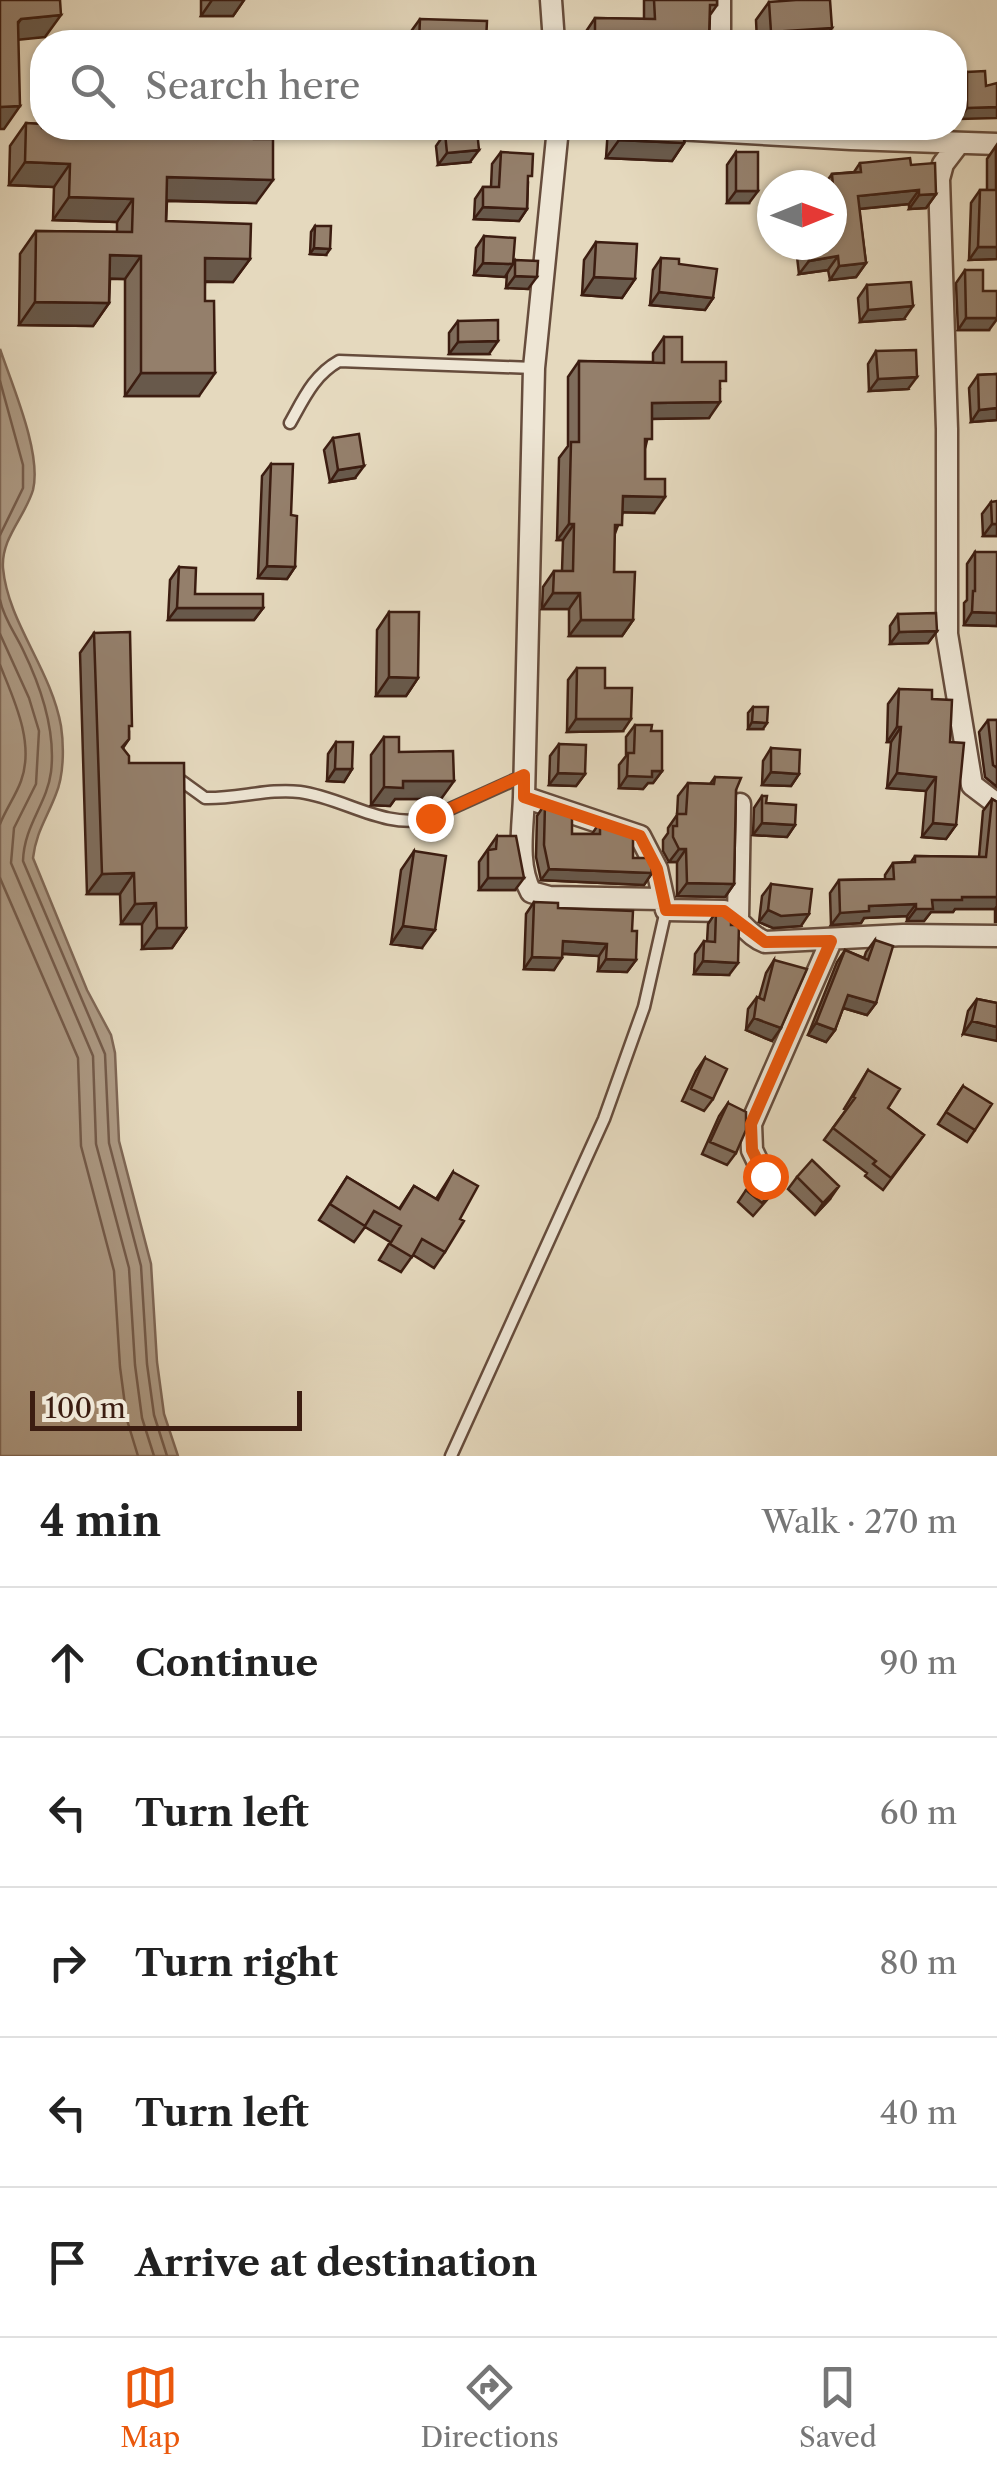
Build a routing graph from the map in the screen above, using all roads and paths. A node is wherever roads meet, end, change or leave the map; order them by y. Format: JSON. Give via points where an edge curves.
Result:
{"nodes":[{"id":1,"x":551,"y":0,"type":"edge"},
{"id":2,"x":720,"y":0,"type":"edge"},
{"id":3,"x":553,"y":30,"type":"edge"},
{"id":4,"x":720,"y":30,"type":"edge"},
{"id":5,"x":557,"y":140,"type":"edge"},
{"id":6,"x":908,"y":140,"type":"edge"},
{"id":7,"x":959,"y":143,"type":"junction"},
{"id":8,"x":997,"y":144,"type":"edge"},
{"id":9,"x":534,"y":368,"type":"junction"},
{"id":10,"x":290,"y":423,"type":"dead end"},
{"id":11,"x":171,"y":772,"type":"edge"},
{"id":12,"x":524,"y":786,"type":"junction"},
{"id":13,"x":740,"y":804,"type":"edge"},
{"id":14,"x":997,"y":804,"type":"edge"},
{"id":15,"x":664,"y":904,"type":"junction"},
{"id":16,"x":738,"y":919,"type":"junction"},
{"id":17,"x":997,"y":936,"type":"edge"},
{"id":18,"x":831,"y":941,"type":"junction"},
{"id":19,"x":765,"y":1176,"type":"edge"},
{"id":20,"x":451,"y":1456,"type":"edge"}],
"edges":[{"from":1,"to":3,"type":"street"},
{"from":2,"to":4,"type":"street"},
{"from":5,"to":9,"type":"street"},
{"from":6,"to":7,"type":"street"},
{"from":7,"to":8,"type":"street"},
{"from":7,"to":14,"type":"street","via":[[939,180],[948,634],[972,785]]},
{"from":9,"to":10,"type":"lane","via":[[340,361],[312,384]]},
{"from":9,"to":12,"type":"street"},
{"from":11,"to":12,"type":"lane","via":[[205,798],[296,791],[414,822]]},
{"from":12,"to":15,"type":"street","via":[[640,836],[657,869]]},
{"from":12,"to":15,"type":"street","via":[[522,852],[531,892]]},
{"from":13,"to":16,"type":"street"},
{"from":15,"to":16,"type":"street","via":[[724,911]]},
{"from":15,"to":20,"type":"lane","via":[[644,1007],[604,1119]]},
{"from":16,"to":18,"type":"street","via":[[765,942]]},
{"from":17,"to":18,"type":"street"},
{"from":18,"to":19,"type":"street","via":[[751,1124],[752,1150]]}]}
